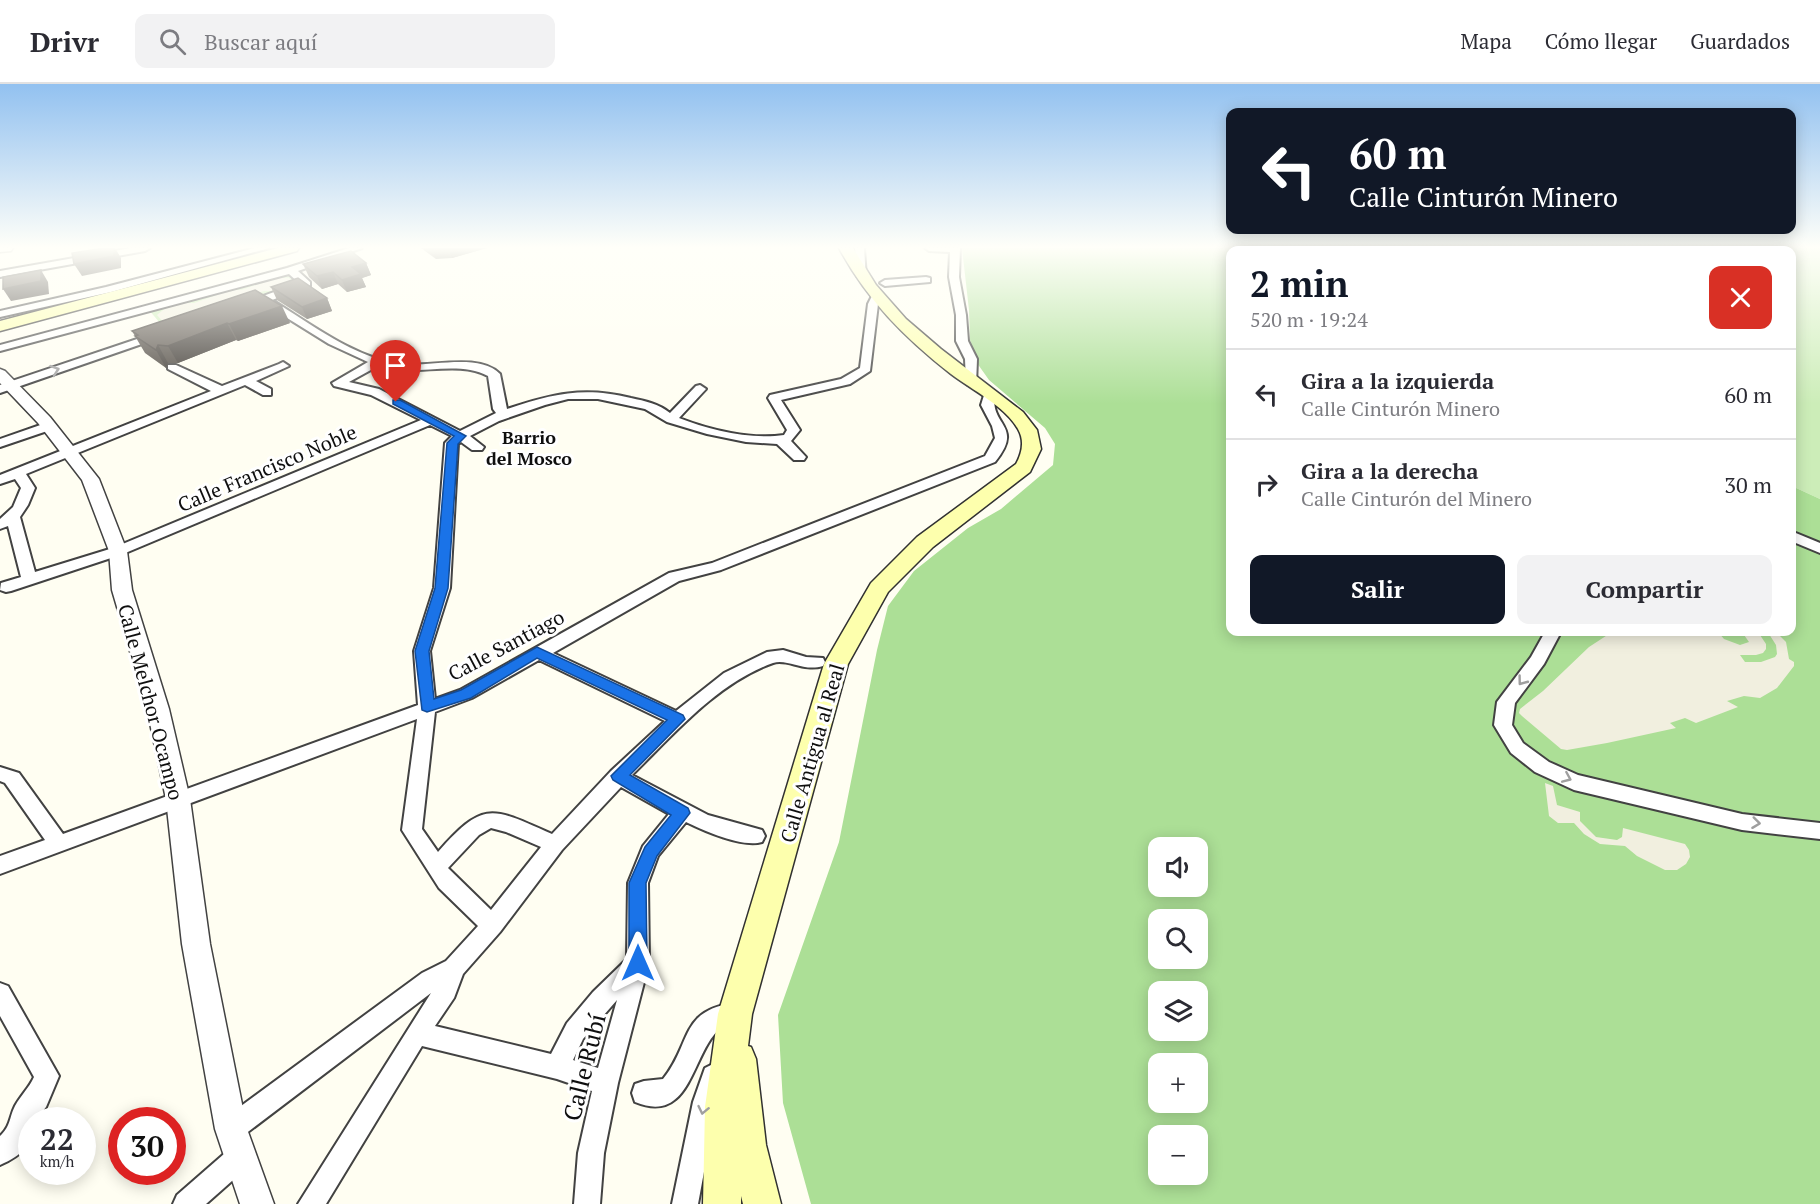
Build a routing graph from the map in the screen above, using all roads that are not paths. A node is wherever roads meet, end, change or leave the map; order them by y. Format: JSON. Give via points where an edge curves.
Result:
{"nodes":[{"id":1,"x":61,"y":300,"type":"edge"},
{"id":2,"x":96,"y":300,"type":"edge"},
{"id":3,"x":214,"y":300,"type":"edge"},
{"id":4,"x":260,"y":300,"type":"edge"},
{"id":5,"x":266,"y":300,"type":"edge"},
{"id":6,"x":875,"y":300,"type":"edge"},
{"id":7,"x":889,"y":300,"type":"edge"},
{"id":8,"x":958,"y":300,"type":"edge"},
{"id":9,"x":231,"y":310,"type":"edge"},
{"id":10,"x":0,"y":314,"type":"edge"},
{"id":11,"x":153,"y":324,"type":"junction"},
{"id":12,"x":0,"y":326,"type":"edge"},
{"id":13,"x":0,"y":348,"type":"edge"},
{"id":14,"x":379,"y":361,"type":"junction"},
{"id":15,"x":282,"y":366,"type":"dead end"},
{"id":16,"x":172,"y":367,"type":"dead end"},
{"id":17,"x":246,"y":381,"type":"junction"},
{"id":18,"x":4,"y":383,"type":"edge"},
{"id":19,"x":980,"y":388,"type":"junction"},
{"id":20,"x":222,"y":391,"type":"junction"},
{"id":21,"x":267,"y":392,"type":"dead end"},
{"id":22,"x":696,"y":392,"type":"dead end"},
{"id":23,"x":505,"y":414,"type":"junction"},
{"id":24,"x":671,"y":419,"type":"junction"},
{"id":25,"x":430,"y":421,"type":"junction"},
{"id":26,"x":49,"y":426,"type":"junction"},
{"id":27,"x":461,"y":436,"type":"junction"},
{"id":28,"x":780,"y":440,"type":"junction"},
{"id":29,"x":0,"y":443,"type":"edge"},
{"id":30,"x":477,"y":447,"type":"dead end"},
{"id":31,"x":71,"y":452,"type":"junction"},
{"id":32,"x":799,"y":457,"type":"dead end"},
{"id":33,"x":18,"y":473,"type":"junction"},
{"id":34,"x":0,"y":480,"type":"edge"},
{"id":35,"x":6,"y":521,"type":"edge"},
{"id":36,"x":1796,"y":538,"type":"edge"},
{"id":37,"x":1820,"y":548,"type":"edge"},
{"id":38,"x":118,"y":551,"type":"junction"},
{"id":39,"x":29,"y":578,"type":"junction"},
{"id":40,"x":6,"y":587,"type":"dead end"},
{"id":41,"x":1551,"y":636,"type":"edge"},
{"id":42,"x":537,"y":652,"type":"junction"},
{"id":43,"x":817,"y":662,"type":"dead end"},
{"id":44,"x":427,"y":706,"type":"junction"},
{"id":45,"x":678,"y":719,"type":"junction"},
{"id":46,"x":0,"y":774,"type":"edge"},
{"id":47,"x":618,"y":776,"type":"junction"},
{"id":48,"x":178,"y":799,"type":"junction"},
{"id":49,"x":682,"y":813,"type":"junction"},
{"id":50,"x":1820,"y":831,"type":"edge"},
{"id":51,"x":755,"y":836,"type":"dead end"},
{"id":52,"x":58,"y":843,"type":"junction"},
{"id":53,"x":555,"y":844,"type":"junction"},
{"id":54,"x":0,"y":865,"type":"edge"},
{"id":55,"x":436,"y":868,"type":"junction"},
{"id":56,"x":492,"y":925,"type":"junction"},
{"id":57,"x":638,"y":963,"type":"junction"},
{"id":58,"x":454,"y":968,"type":"junction"},
{"id":59,"x":0,"y":994,"type":"edge"},
{"id":60,"x":735,"y":1014,"type":"junction"},
{"id":61,"x":417,"y":1033,"type":"junction"},
{"id":62,"x":557,"y":1067,"type":"junction"},
{"id":63,"x":606,"y":1083,"type":"junction"},
{"id":64,"x":644,"y":1093,"type":"dead end"},
{"id":65,"x":231,"y":1130,"type":"junction"},
{"id":66,"x":0,"y":1152,"type":"edge"},
{"id":67,"x":241,"y":1156,"type":"junction"},
{"id":68,"x":186,"y":1204,"type":"edge"},
{"id":69,"x":257,"y":1204,"type":"edge"},
{"id":70,"x":310,"y":1204,"type":"edge"},
{"id":71,"x":586,"y":1204,"type":"edge"},
{"id":72,"x":686,"y":1204,"type":"edge"},
{"id":73,"x":722,"y":1204,"type":"edge"},
{"id":74,"x":762,"y":1204,"type":"edge"}],
"edges":[{"from":1,"to":10,"type":"street"},
{"from":2,"to":12,"type":"main road"},
{"from":3,"to":11,"type":"street"},
{"from":4,"to":9,"type":"street"},
{"from":5,"to":14,"type":"street","via":[[321,335]]},
{"from":6,"to":28,"type":"street","via":[[866,369],[847,381],[774,398],[794,430],[788,438]]},
{"from":7,"to":19,"type":"main road","name":"Calle Antigua al Real","via":[[925,346]]},
{"from":8,"to":19,"type":"street","name":"Calle Santiago","via":[[962,341]]},
{"from":11,"to":13,"type":"street"},
{"from":18,"to":11,"type":"street","one_way":true},
{"from":14,"to":23,"type":"street","via":[[402,368],[480,368],[494,374],[499,409]]},
{"from":14,"to":25,"type":"street","via":[[338,383],[375,392]]},
{"from":15,"to":17,"type":"street"},
{"from":16,"to":20,"type":"street"},
{"from":17,"to":20,"type":"street"},
{"from":17,"to":21,"type":"street"},
{"from":18,"to":26,"type":"street","name":"Calle Melchor Ocampo"},
{"from":19,"to":42,"type":"street","name":"Calle Santiago","via":[[1003,437],[1000,449],[990,459],[716,567],[674,577]]},
{"from":19,"to":60,"type":"main road","name":"Calle Antigua al Real","via":[[1028,430],[1032,439],[1029,458],[1010,479],[900,566],[879,588],[850,636],[836,664]]},
{"from":20,"to":31,"type":"street"},
{"from":22,"to":24,"type":"street"},
{"from":23,"to":24,"type":"street","via":[[561,396],[583,394],[656,409]]},
{"from":23,"to":27,"type":"street"},
{"from":24,"to":28,"type":"street","via":[[714,431]]},
{"from":25,"to":27,"type":"street"},
{"from":25,"to":38,"type":"street","name":"Calle Francisco Noble"},
{"from":26,"to":29,"type":"street"},
{"from":26,"to":31,"type":"street","name":"Calle Melchor Ocampo"},
{"from":27,"to":30,"type":"street"},
{"from":27,"to":44,"type":"street","via":[[452,443],[442,588],[422,651]]},
{"from":28,"to":32,"type":"street"},
{"from":31,"to":33,"type":"street"},
{"from":31,"to":38,"type":"street","name":"Calle Melchor Ocampo","via":[[90,479]]},
{"from":33,"to":34,"type":"street"},
{"from":33,"to":35,"type":"street","via":[[28,488],[24,503]]},
{"from":35,"to":39,"type":"street"},
{"from":36,"to":37,"type":"street"},
{"from":38,"to":39,"type":"street","name":"Calle Francisco Noble"},
{"from":38,"to":48,"type":"street","name":"Calle Melchor Ocampo","via":[[122,590],[158,709]]},
{"from":39,"to":40,"type":"street","name":"Calle Francisco Noble"},
{"from":41,"to":50,"type":"street","one_way":true,"via":[[1506,702],[1503,725],[1517,748],[1542,767],[1574,782],[1742,822]]},
{"from":42,"to":44,"type":"street","name":"Calle Santiago","via":[[466,694]]},
{"from":42,"to":45,"type":"street"},
{"from":43,"to":45,"type":"street","via":[[773,657],[730,677]]},
{"from":44,"to":48,"type":"street","name":"Calle Santiago"},
{"from":44,"to":55,"type":"street","via":[[412,830]]},
{"from":45,"to":47,"type":"street"},
{"from":46,"to":52,"type":"street","via":[[12,778]]},
{"from":47,"to":49,"type":"street"},
{"from":47,"to":53,"type":"street"},
{"from":48,"to":52,"type":"street","name":"Calle Santiago"},
{"from":48,"to":65,"type":"street","name":"Calle Melchor Ocampo","via":[[196,944]]},
{"from":49,"to":51,"type":"street"},
{"from":49,"to":57,"type":"street","name":"Calle Rubí","via":[[651,852],[638,883]]},
{"from":52,"to":54,"type":"street","name":"Calle Santiago"},
{"from":53,"to":55,"type":"street","via":[[500,822],[485,821]]},
{"from":53,"to":56,"type":"street"},
{"from":55,"to":56,"type":"street"},
{"from":56,"to":58,"type":"street"},
{"from":57,"to":62,"type":"street","via":[[575,1031]]},
{"from":57,"to":63,"type":"street","name":"Calle Rubí"},
{"from":58,"to":61,"type":"street","via":[[446,990]]},
{"from":58,"to":65,"type":"street","via":[[430,980]]},
{"from":59,"to":66,"type":"street","via":[[47,1076],[25,1112],[20,1135]]},
{"from":60,"to":64,"type":"street","via":[[716,1017],[707,1025],[679,1079],[668,1091]]},
{"from":60,"to":72,"type":"street","one_way":true,"via":[[705,1102]]},
{"from":60,"to":73,"type":"main road","via":[[723,1107]]},
{"from":60,"to":74,"type":"main road","via":[[748,1145]]},
{"from":61,"to":62,"type":"street"},
{"from":61,"to":70,"type":"street"},
{"from":62,"to":63,"type":"street"},
{"from":63,"to":71,"type":"street","name":"Calle Rubí","via":[[591,1153]]},
{"from":65,"to":67,"type":"street","name":"Calle Melchor Ocampo"},
{"from":67,"to":68,"type":"street"},
{"from":67,"to":69,"type":"street","name":"Calle Melchor Ocampo"}]}
